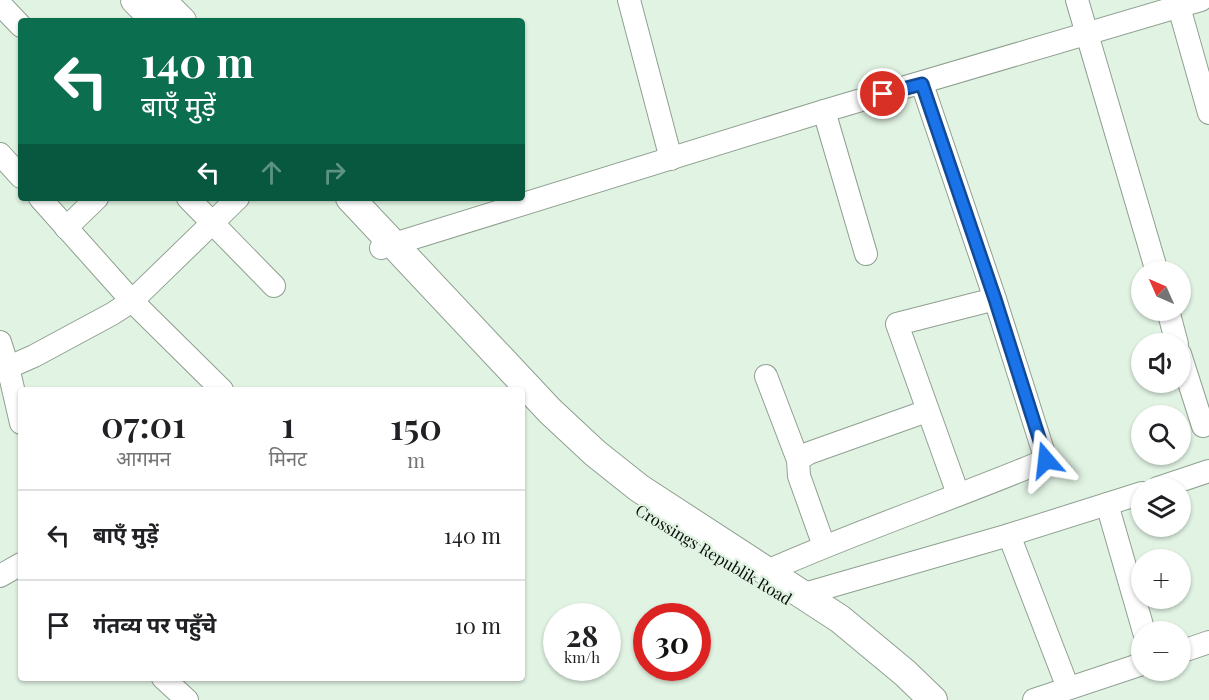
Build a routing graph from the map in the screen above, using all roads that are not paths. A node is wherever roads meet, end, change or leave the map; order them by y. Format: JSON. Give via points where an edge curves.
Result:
{"nodes":[{"id":1,"x":135,"y":0,"type":"edge"},
{"id":2,"x":161,"y":0,"type":"edge"},
{"id":3,"x":629,"y":0,"type":"edge"},
{"id":4,"x":1077,"y":0,"type":"edge"},
{"id":5,"x":1201,"y":0,"type":"edge"},
{"id":6,"x":0,"y":4,"type":"edge"},
{"id":7,"x":1179,"y":7,"type":"junction"},
{"id":8,"x":153,"y":18,"type":"edge"},
{"id":9,"x":179,"y":18,"type":"edge"},
{"id":10,"x":18,"y":23,"type":"edge"},
{"id":11,"x":1089,"y":34,"type":"junction"},
{"id":12,"x":922,"y":84,"type":"junction"},
{"id":13,"x":824,"y":111,"type":"junction"},
{"id":14,"x":1209,"y":113,"type":"edge"},
{"id":15,"x":0,"y":154,"type":"edge"},
{"id":16,"x":671,"y":159,"type":"junction"},
{"id":17,"x":18,"y":174,"type":"edge"},
{"id":18,"x":43,"y":201,"type":"edge"},
{"id":19,"x":94,"y":201,"type":"edge"},
{"id":20,"x":191,"y":201,"type":"edge"},
{"id":21,"x":235,"y":201,"type":"edge"},
{"id":22,"x":335,"y":201,"type":"edge"},
{"id":23,"x":352,"y":201,"type":"edge"},
{"id":24,"x":213,"y":223,"type":"junction"},
{"id":25,"x":66,"y":228,"type":"junction"},
{"id":26,"x":386,"y":247,"type":"junction"},
{"id":27,"x":866,"y":254,"type":"dead end"},
{"id":28,"x":1154,"y":261,"type":"edge"},
{"id":29,"x":274,"y":286,"type":"dead end"},
{"id":30,"x":995,"y":299,"type":"junction"},
{"id":31,"x":132,"y":301,"type":"junction"},
{"id":32,"x":0,"y":342,"type":"edge"},
{"id":33,"x":4,"y":369,"type":"edge"},
{"id":34,"x":765,"y":376,"type":"dead end"},
{"id":35,"x":219,"y":387,"type":"edge"},
{"id":36,"x":505,"y":387,"type":"edge"},
{"id":37,"x":1191,"y":388,"type":"edge"},
{"id":38,"x":525,"y":409,"type":"edge"},
{"id":39,"x":927,"y":411,"type":"junction"},
{"id":40,"x":18,"y":413,"type":"edge"},
{"id":41,"x":1203,"y":426,"type":"dead end"},
{"id":42,"x":798,"y":460,"type":"junction"},
{"id":43,"x":1209,"y":471,"type":"edge"},
{"id":44,"x":1191,"y":477,"type":"edge"},
{"id":45,"x":958,"y":494,"type":"junction"},
{"id":46,"x":1131,"y":496,"type":"edge"},
{"id":47,"x":1107,"y":504,"type":"junction"},
{"id":48,"x":1009,"y":535,"type":"junction"},
{"id":49,"x":824,"y":546,"type":"junction"},
{"id":50,"x":18,"y":566,"type":"edge"},
{"id":51,"x":765,"y":572,"type":"junction"},
{"id":52,"x":0,"y":576,"type":"edge"},
{"id":53,"x":804,"y":594,"type":"junction"},
{"id":54,"x":1141,"y":621,"type":"edge"},
{"id":55,"x":1209,"y":642,"type":"edge"},
{"id":56,"x":1191,"y":648,"type":"edge"},
{"id":57,"x":1131,"y":668,"type":"edge"},
{"id":58,"x":166,"y":681,"type":"edge"},
{"id":59,"x":1068,"y":688,"type":"junction"},
{"id":60,"x":187,"y":700,"type":"edge"},
{"id":61,"x":908,"y":700,"type":"edge"},
{"id":62,"x":933,"y":700,"type":"edge"},
{"id":63,"x":1034,"y":700,"type":"edge"}],
"edges":[{"from":1,"to":8,"type":"street"},
{"from":2,"to":9,"type":"street"},
{"from":3,"to":16,"type":"street"},
{"from":4,"to":11,"type":"street"},
{"from":5,"to":7,"type":"street"},
{"from":6,"to":10,"type":"street"},
{"from":7,"to":11,"type":"street"},
{"from":7,"to":14,"type":"street"},
{"from":11,"to":12,"type":"street"},
{"from":11,"to":28,"type":"street"},
{"from":12,"to":13,"type":"street"},
{"from":12,"to":30,"type":"street"},
{"from":13,"to":16,"type":"street"},
{"from":13,"to":27,"type":"street"},
{"from":15,"to":17,"type":"street"},
{"from":16,"to":26,"type":"street"},
{"from":18,"to":25,"type":"street"},
{"from":19,"to":25,"type":"street"},
{"from":20,"to":24,"type":"street"},
{"from":21,"to":24,"type":"street"},
{"from":22,"to":26,"type":"street"},
{"from":23,"to":26,"type":"street"},
{"from":24,"to":29,"type":"street"},
{"from":24,"to":31,"type":"street"},
{"from":25,"to":31,"type":"street"},
{"from":26,"to":36,"type":"street"},
{"from":26,"to":51,"type":"street","via":[[595,453],[639,488]]},
{"from":30,"to":39,"type":"street","via":[[897,324]]},
{"from":30,"to":45,"type":"street","via":[[1046,460]]},
{"from":31,"to":33,"type":"street"},
{"from":31,"to":35,"type":"street"},
{"from":32,"to":33,"type":"street"},
{"from":33,"to":40,"type":"street"},
{"from":34,"to":42,"type":"street"},
{"from":37,"to":41,"type":"street"},
{"from":38,"to":61,"type":"street","name":"Crossings Republik Road","via":[[566,451],[616,493],[798,606]]},
{"from":39,"to":42,"type":"street"},
{"from":39,"to":45,"type":"street"},
{"from":42,"to":49,"type":"street","via":[[799,476]]},
{"from":43,"to":44,"type":"street"},
{"from":45,"to":49,"type":"street"},
{"from":46,"to":47,"type":"street"},
{"from":47,"to":48,"type":"street"},
{"from":47,"to":54,"type":"street"},
{"from":48,"to":53,"type":"street"},
{"from":48,"to":59,"type":"street"},
{"from":49,"to":51,"type":"street"},
{"from":50,"to":52,"type":"street"},
{"from":51,"to":53,"type":"street"},
{"from":53,"to":62,"type":"street","via":[[848,626]]},
{"from":55,"to":56,"type":"street"},
{"from":57,"to":59,"type":"street"},
{"from":58,"to":60,"type":"street"},
{"from":59,"to":63,"type":"street"}]}
